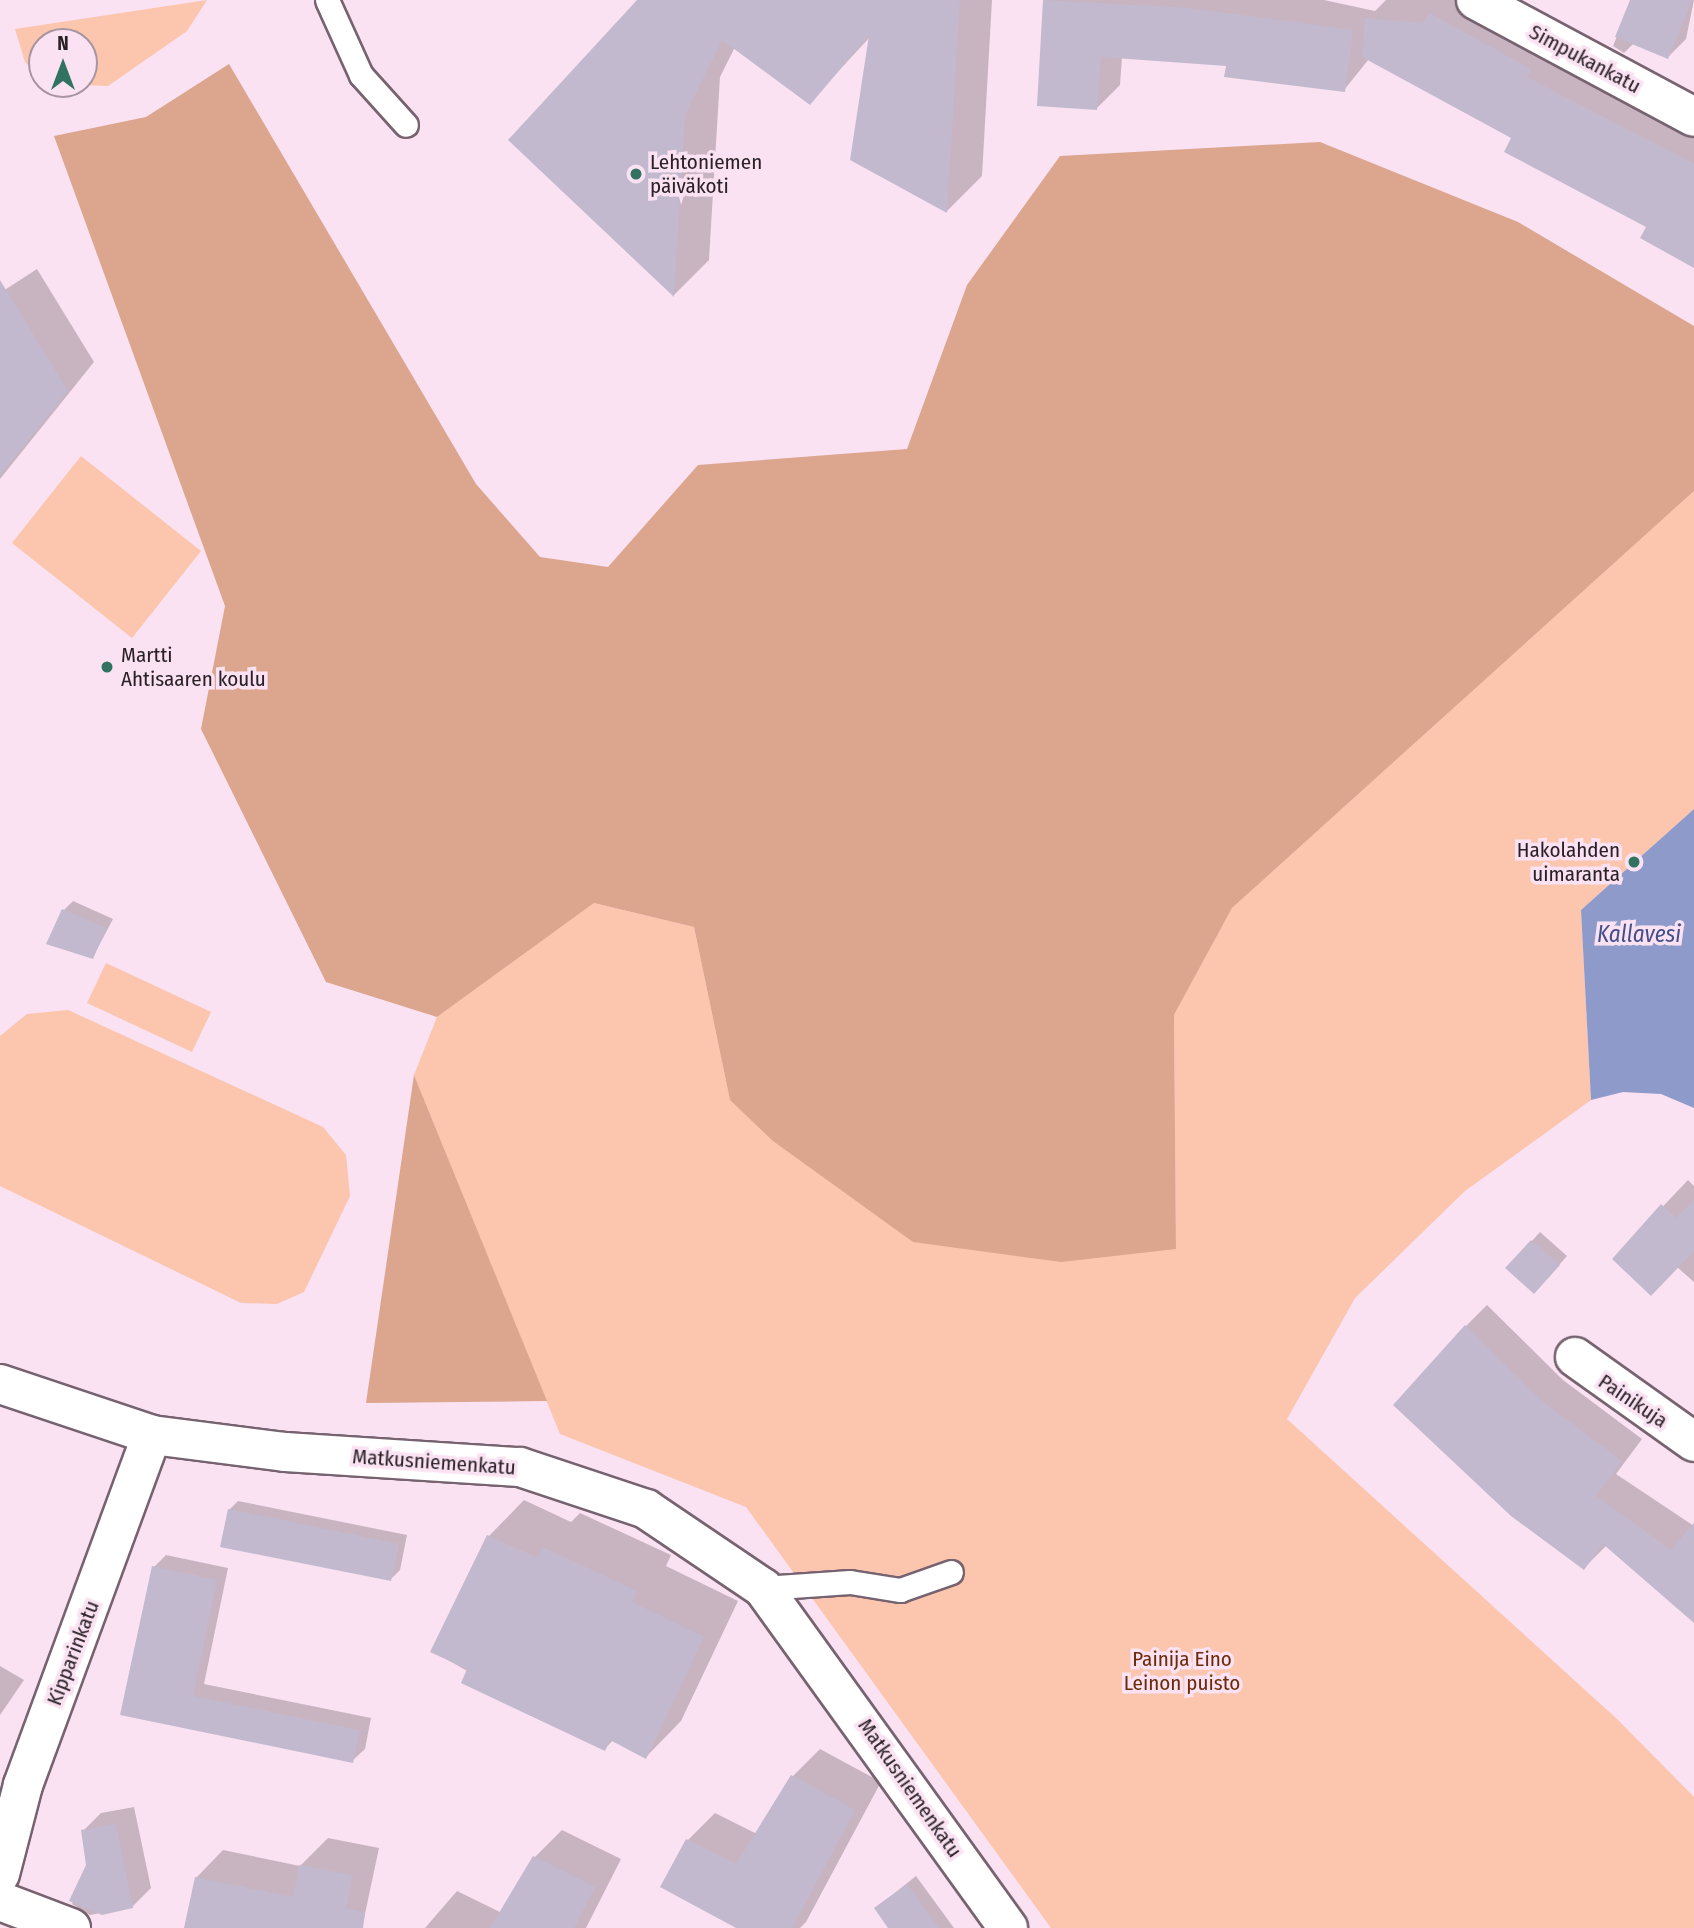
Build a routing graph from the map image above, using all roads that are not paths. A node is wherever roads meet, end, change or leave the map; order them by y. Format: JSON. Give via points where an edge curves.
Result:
{"nodes":[{"id":1,"x":327,"y":0,"type":"edge"},
{"id":2,"x":1476,"y":0,"type":"edge"},
{"id":3,"x":1694,"y":117,"type":"edge"},
{"id":4,"x":406,"y":125,"type":"dead end"},
{"id":5,"x":1575,"y":1357,"type":"dead end"},
{"id":6,"x":0,"y":1384,"type":"edge"},
{"id":7,"x":152,"y":1435,"type":"junction"},
{"id":8,"x":1694,"y":1442,"type":"edge"},
{"id":9,"x":951,"y":1572,"type":"dead end"},
{"id":10,"x":762,"y":1588,"type":"junction"},
{"id":11,"x":0,"y":1874,"type":"edge"},
{"id":12,"x":0,"y":1900,"type":"edge"},
{"id":13,"x":71,"y":1928,"type":"edge"},
{"id":14,"x":1008,"y":1928,"type":"edge"}],
"edges":[{"from":1,"to":4,"type":"lane","via":[[361,75]]},
{"from":2,"to":3,"type":"street","name":"Simpukankatu"},
{"from":5,"to":8,"type":"street","name":"Painikuja"},
{"from":6,"to":7,"type":"street","name":"Matkusniemenkatu"},
{"from":7,"to":10,"type":"street","name":"Matkusniemenkatu","via":[[285,1452],[520,1467],[646,1509]]},
{"from":7,"to":11,"type":"street","name":"Kipparinkatu","via":[[23,1785]]},
{"from":9,"to":10,"type":"lane","via":[[900,1590],[850,1582]]},
{"from":10,"to":14,"type":"street","name":"Matkusniemenkatu"},
{"from":12,"to":13,"type":"street"}]}
